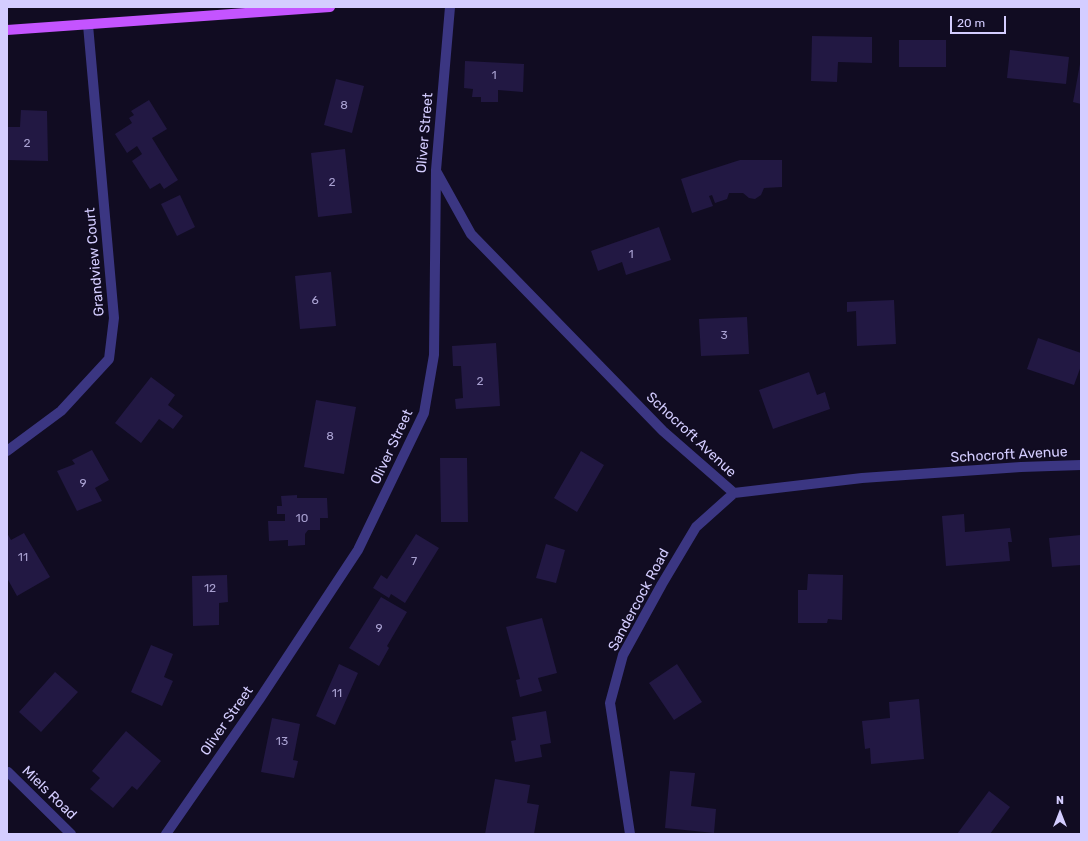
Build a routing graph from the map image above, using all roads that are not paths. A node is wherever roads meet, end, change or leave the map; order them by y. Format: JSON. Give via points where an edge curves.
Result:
{"nodes":[{"id":1,"x":330,"y":7,"type":"edge"},
{"id":2,"x":450,"y":7,"type":"edge"},
{"id":3,"x":88,"y":25,"type":"junction"},
{"id":4,"x":7,"y":30,"type":"edge"},
{"id":5,"x":436,"y":170,"type":"junction"},
{"id":6,"x":7,"y":451,"type":"edge"},
{"id":7,"x":1081,"y":465,"type":"edge"},
{"id":8,"x":734,"y":493,"type":"junction"},
{"id":9,"x":8,"y":772,"type":"edge"},
{"id":10,"x":71,"y":834,"type":"edge"},
{"id":11,"x":166,"y":834,"type":"edge"},
{"id":12,"x":630,"y":834,"type":"edge"}],
"edges":[{"from":1,"to":3,"type":"main road"},
{"from":2,"to":5,"type":"street","name":"Oliver Street"},
{"from":3,"to":4,"type":"main road"},
{"from":3,"to":6,"type":"street","name":"Grandview Court","via":[[114,318],[109,359],[62,411]]},
{"from":5,"to":8,"type":"street","name":"Schocroft Avenue","via":[[472,234],[663,431]]},
{"from":5,"to":11,"type":"street","name":"Oliver Street","via":[[434,355],[424,413],[358,550]]},
{"from":7,"to":8,"type":"street","name":"Schocroft Avenue","via":[[862,478]]},
{"from":8,"to":12,"type":"street","name":"Sandercock Road","via":[[696,526],[623,655],[610,703]]},
{"from":9,"to":10,"type":"street","name":"Miels Road"}]}
